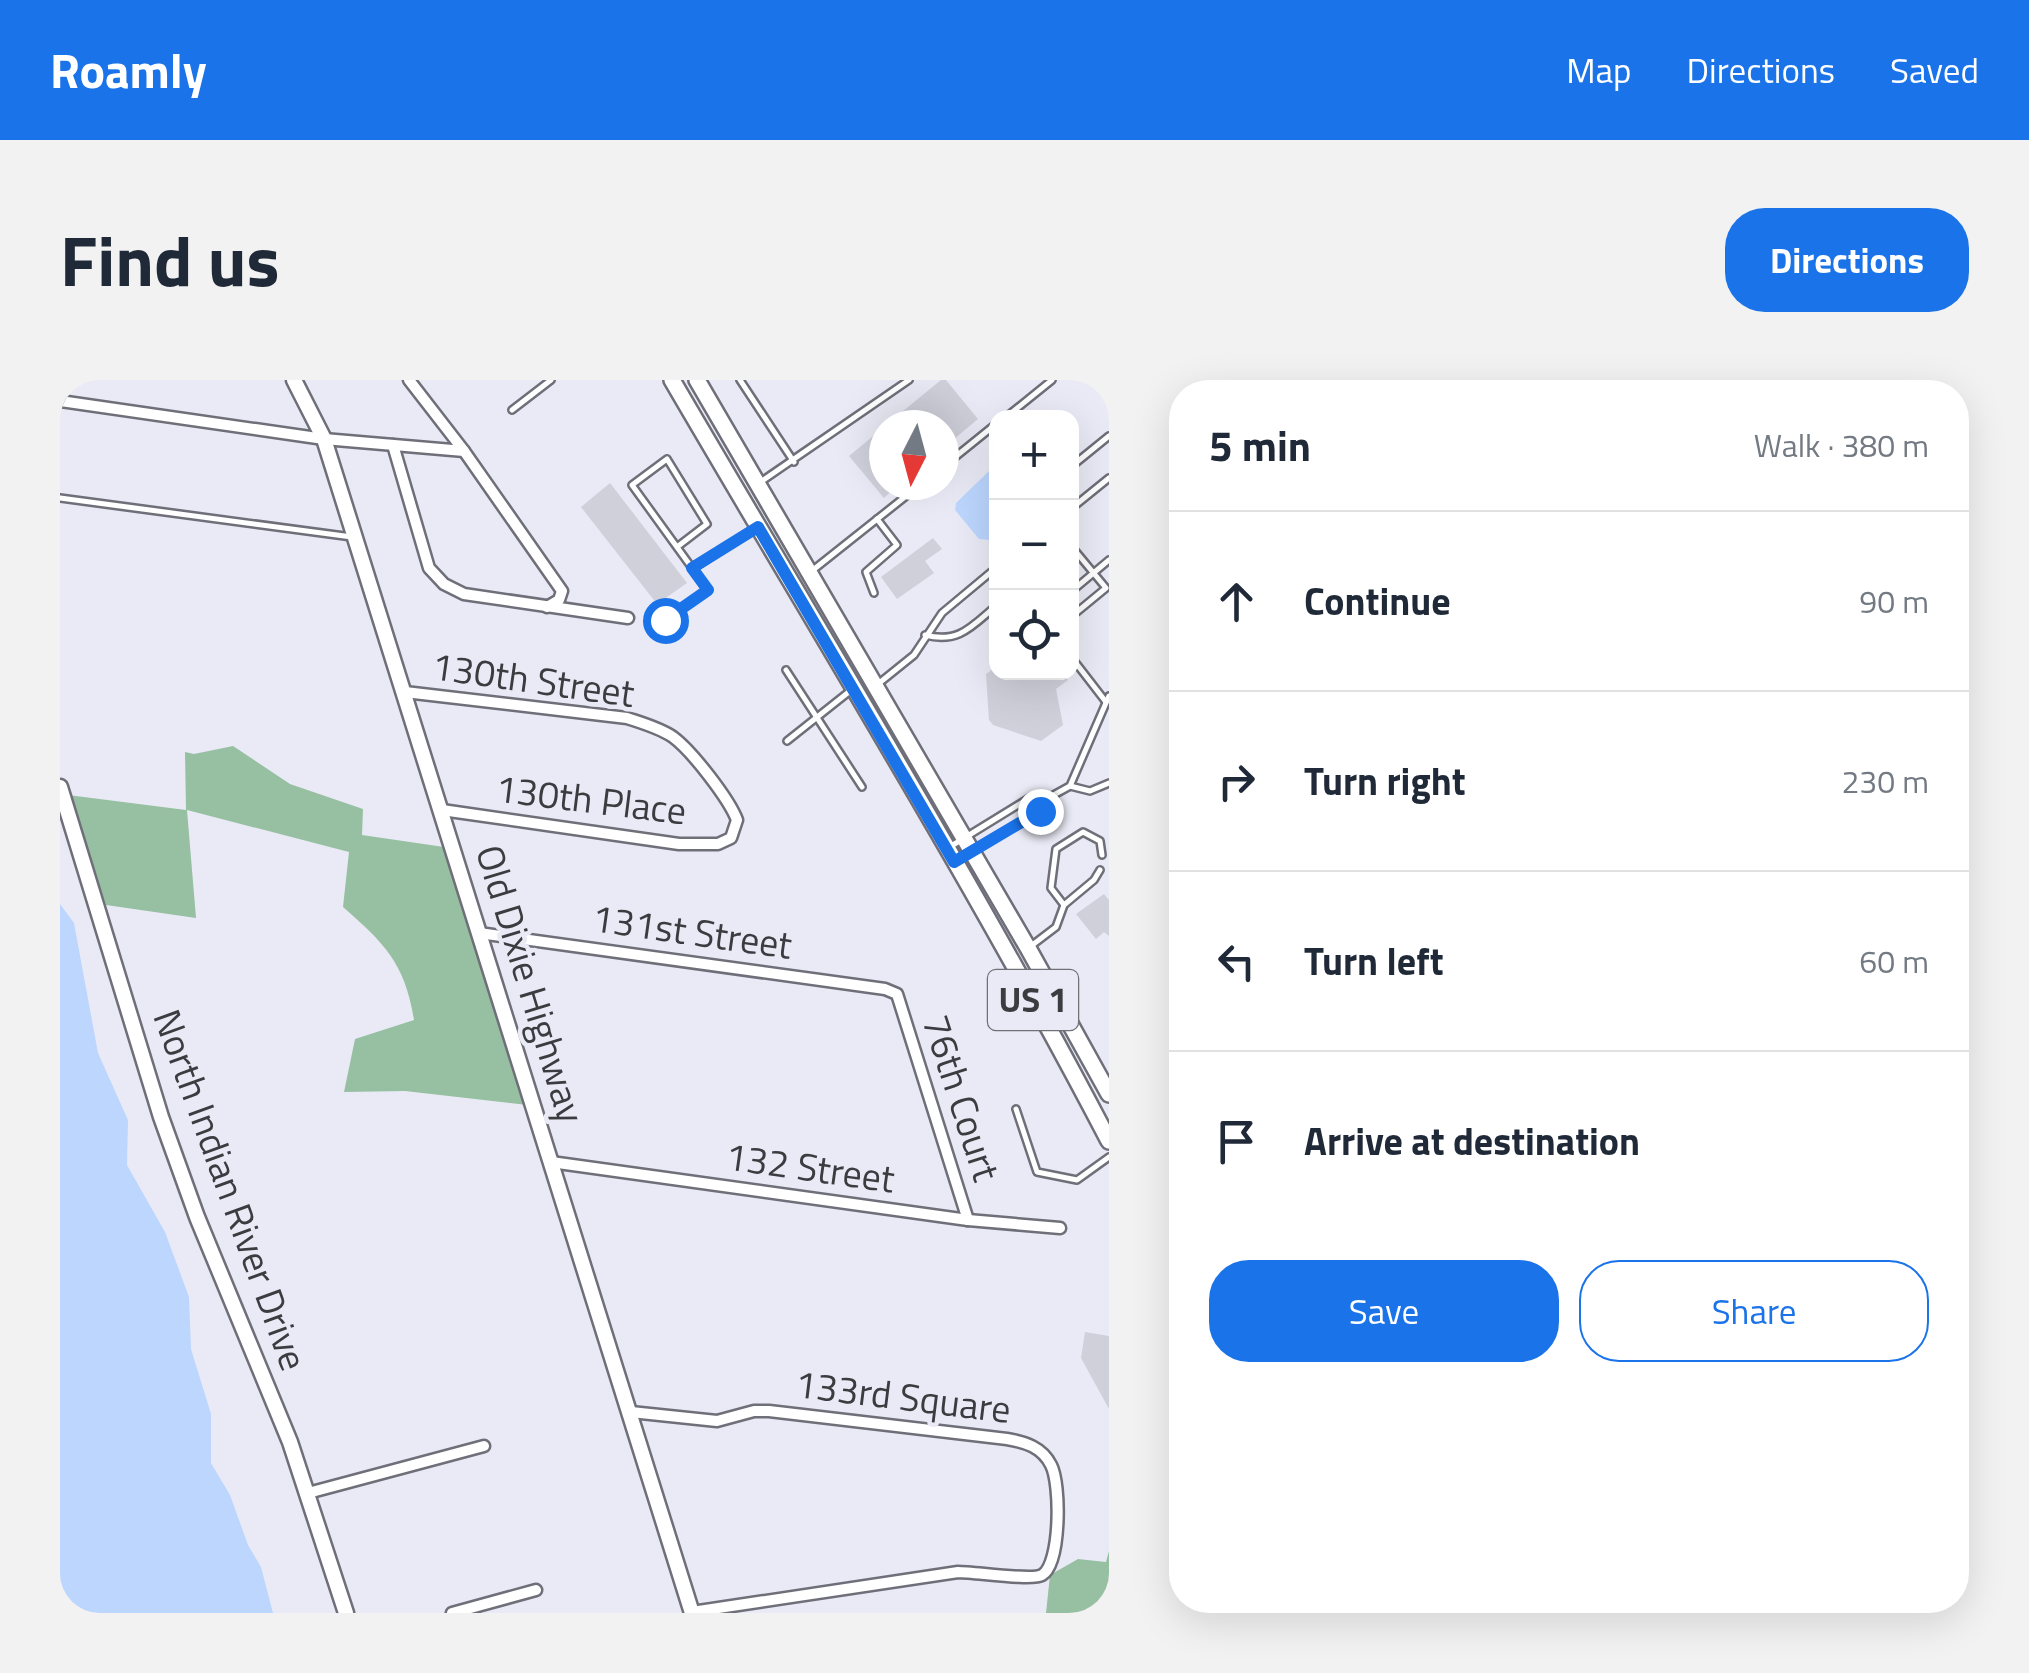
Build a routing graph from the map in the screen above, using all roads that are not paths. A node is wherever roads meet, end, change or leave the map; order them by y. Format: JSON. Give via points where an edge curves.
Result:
{"nodes":[{"id":1,"x":294,"y":380,"type":"edge"},
{"id":2,"x":409,"y":380,"type":"edge"},
{"id":3,"x":551,"y":380,"type":"edge"},
{"id":4,"x":672,"y":380,"type":"edge"},
{"id":5,"x":697,"y":380,"type":"edge"},
{"id":6,"x":740,"y":380,"type":"edge"},
{"id":7,"x":910,"y":380,"type":"edge"},
{"id":8,"x":1052,"y":380,"type":"edge"},
{"id":9,"x":60,"y":401,"type":"edge"},
{"id":10,"x":512,"y":410,"type":"dead end"},
{"id":11,"x":1015,"y":410,"type":"edge"},
{"id":12,"x":989,"y":430,"type":"edge"},
{"id":13,"x":1109,"y":436,"type":"edge"},
{"id":14,"x":324,"y":439,"type":"junction"},
{"id":15,"x":393,"y":445,"type":"junction"},
{"id":16,"x":464,"y":451,"type":"junction"},
{"id":17,"x":959,"y":454,"type":"edge"},
{"id":18,"x":1079,"y":460,"type":"edge"},
{"id":19,"x":794,"y":462,"type":"junction"},
{"id":20,"x":1109,"y":478,"type":"edge"},
{"id":21,"x":759,"y":483,"type":"junction"},
{"id":22,"x":60,"y":498,"type":"edge"},
{"id":23,"x":901,"y":500,"type":"edge"},
{"id":24,"x":1079,"y":502,"type":"edge"},
{"id":25,"x":877,"y":519,"type":"junction"},
{"id":26,"x":758,"y":527,"type":"junction"},
{"id":27,"x":355,"y":537,"type":"junction"},
{"id":28,"x":677,"y":548,"type":"junction"},
{"id":29,"x":1079,"y":556,"type":"edge"},
{"id":30,"x":1109,"y":560,"type":"edge"},
{"id":31,"x":692,"y":568,"type":"junction"},
{"id":32,"x":809,"y":573,"type":"junction"},
{"id":33,"x":1093,"y":573,"type":"junction"},
{"id":34,"x":989,"y":574,"type":"edge"},
{"id":35,"x":1107,"y":589,"type":"edge"},
{"id":36,"x":1074,"y":590,"type":"edge"},
{"id":37,"x":874,"y":593,"type":"dead end"},
{"id":38,"x":546,"y":608,"type":"junction"},
{"id":39,"x":1079,"y":611,"type":"edge"},
{"id":40,"x":989,"y":612,"type":"edge"},
{"id":41,"x":628,"y":618,"type":"dead end"},
{"id":42,"x":665,"y":620,"type":"dead end"},
{"id":43,"x":925,"y":636,"type":"junction"},
{"id":44,"x":1079,"y":666,"type":"edge"},
{"id":45,"x":786,"y":670,"type":"dead end"},
{"id":46,"x":875,"y":686,"type":"junction"},
{"id":47,"x":853,"y":690,"type":"junction"},
{"id":48,"x":405,"y":692,"type":"junction"},
{"id":49,"x":1108,"y":699,"type":"edge"},
{"id":50,"x":818,"y":717,"type":"junction"},
{"id":51,"x":787,"y":740,"type":"dead end"},
{"id":52,"x":1109,"y":783,"type":"edge"},
{"id":53,"x":1070,"y":786,"type":"junction"},
{"id":54,"x":60,"y":787,"type":"edge"},
{"id":55,"x":862,"y":788,"type":"dead end"},
{"id":56,"x":1050,"y":797,"type":"junction"},
{"id":57,"x":442,"y":810,"type":"junction"},
{"id":58,"x":731,"y":838,"type":"joint"},
{"id":59,"x":968,"y":844,"type":"junction"},
{"id":60,"x":950,"y":855,"type":"junction"},
{"id":61,"x":1102,"y":855,"type":"dead end"},
{"id":62,"x":1100,"y":870,"type":"dead end"},
{"id":63,"x":1064,"y":904,"type":"junction"},
{"id":64,"x":479,"y":933,"type":"junction"},
{"id":65,"x":1028,"y":948,"type":"junction"},
{"id":66,"x":896,"y":994,"type":"joint"},
{"id":67,"x":1109,"y":1094,"type":"edge"},
{"id":68,"x":1016,"y":1110,"type":"dead end"},
{"id":69,"x":1109,"y":1142,"type":"edge"},
{"id":70,"x":1109,"y":1157,"type":"edge"},
{"id":71,"x":551,"y":1162,"type":"junction"},
{"id":72,"x":968,"y":1220,"type":"junction"},
{"id":73,"x":1060,"y":1228,"type":"dead end"},
{"id":74,"x":631,"y":1412,"type":"junction"},
{"id":75,"x":484,"y":1446,"type":"dead end"},
{"id":76,"x":308,"y":1493,"type":"junction"},
{"id":77,"x":536,"y":1590,"type":"dead end"},
{"id":78,"x":692,"y":1612,"type":"edge"},
{"id":79,"x":346,"y":1613,"type":"edge"},
{"id":80,"x":452,"y":1613,"type":"edge"}],
"edges":[{"from":1,"to":14,"type":"street","name":"Old Dixie Highway"},
{"from":2,"to":16,"type":"street"},
{"from":3,"to":10,"type":"lane"},
{"from":4,"to":26,"type":"main road","number":"US 1"},
{"from":5,"to":21,"type":"main road","number":"US 1"},
{"from":6,"to":19,"type":"lane"},
{"from":7,"to":19,"type":"lane"},
{"from":8,"to":11,"type":"lane"},
{"from":9,"to":14,"type":"street"},
{"from":12,"to":17,"type":"lane"},
{"from":13,"to":18,"type":"lane"},
{"from":14,"to":15,"type":"street"},
{"from":14,"to":27,"type":"street","name":"Old Dixie Highway"},
{"from":15,"to":16,"type":"street"},
{"from":15,"to":38,"type":"street","via":[[429,568],[444,584],[464,594]]},
{"from":16,"to":38,"type":"street","via":[[562,591]]},
{"from":19,"to":21,"type":"lane"},
{"from":20,"to":24,"type":"lane"},
{"from":21,"to":32,"type":"main road","number":"US 1"},
{"from":22,"to":27,"type":"lane"},
{"from":23,"to":25,"type":"lane"},
{"from":25,"to":32,"type":"lane"},
{"from":25,"to":37,"type":"lane","via":[[896,545],[866,572]]},
{"from":26,"to":31,"type":"lane"},
{"from":26,"to":47,"type":"main road","number":"US 1"},
{"from":27,"to":48,"type":"street","name":"Old Dixie Highway"},
{"from":28,"to":28,"type":"lane","via":[[632,485],[667,459],[707,524]]},
{"from":28,"to":31,"type":"lane"},
{"from":29,"to":33,"type":"lane"},
{"from":30,"to":33,"type":"lane"},
{"from":31,"to":42,"type":"lane","via":[[708,590]]},
{"from":32,"to":46,"type":"main road","number":"US 1"},
{"from":33,"to":35,"type":"lane"},
{"from":33,"to":36,"type":"lane"},
{"from":34,"to":43,"type":"lane"},
{"from":35,"to":39,"type":"lane"},
{"from":38,"to":41,"type":"street"},
{"from":40,"to":43,"type":"lane","via":[[944,640]]},
{"from":43,"to":46,"type":"lane","via":[[914,655]]},
{"from":44,"to":49,"type":"lane"},
{"from":45,"to":50,"type":"lane"},
{"from":46,"to":59,"type":"main road","number":"US 1"},
{"from":47,"to":50,"type":"lane"},
{"from":47,"to":60,"type":"main road","number":"US 1"},
{"from":48,"to":57,"type":"street","name":"Old Dixie Highway"},
{"from":48,"to":58,"type":"street","name":"130th Street","via":[[627,718],[652,727],[674,738],[730,802],[737,820]]},
{"from":49,"to":53,"type":"lane"},
{"from":50,"to":51,"type":"lane"},
{"from":50,"to":55,"type":"lane"},
{"from":52,"to":53,"type":"lane","via":[[1090,791]]},
{"from":53,"to":56,"type":"lane"},
{"from":54,"to":76,"type":"street","name":"North Indian River Drive","via":[[196,1217]]},
{"from":56,"to":59,"type":"lane","via":[[1040,811]]},
{"from":56,"to":59,"type":"lane","via":[[1031,797]]},
{"from":57,"to":58,"type":"street","name":"130th Place","via":[[679,844]]},
{"from":57,"to":64,"type":"street","name":"Old Dixie Highway"},
{"from":59,"to":60,"type":"lane"},
{"from":59,"to":60,"type":"lane"},
{"from":59,"to":65,"type":"main road","number":"US 1"},
{"from":60,"to":69,"type":"main road","number":"US 1"},
{"from":61,"to":63,"type":"lane","via":[[1100,841],[1083,832],[1056,848],[1051,888]]},
{"from":62,"to":63,"type":"lane"},
{"from":63,"to":65,"type":"lane","via":[[1056,927]]},
{"from":64,"to":66,"type":"street","name":"131st Street"},
{"from":64,"to":71,"type":"street","name":"Old Dixie Highway"},
{"from":65,"to":67,"type":"main road","number":"US 1"},
{"from":66,"to":72,"type":"street","name":"76th Court"},
{"from":68,"to":70,"type":"lane","via":[[1036,1172],[1078,1180]]},
{"from":71,"to":72,"type":"street","name":"132 Street"},
{"from":71,"to":74,"type":"street","name":"Old Dixie Highway"},
{"from":72,"to":73,"type":"street","name":"132 Street"},
{"from":74,"to":78,"type":"street","name":"Old Dixie Highway"},
{"from":74,"to":78,"type":"street","name":"133rd Square","via":[[717,1421],[769,1411],[1007,1439],[1030,1443],[1051,1462],[1060,1492],[1052,1565],[1044,1574],[1031,1579],[958,1572]]},
{"from":75,"to":76,"type":"street"},
{"from":76,"to":79,"type":"street","name":"North Indian River Drive"},
{"from":77,"to":80,"type":"street"}]}
